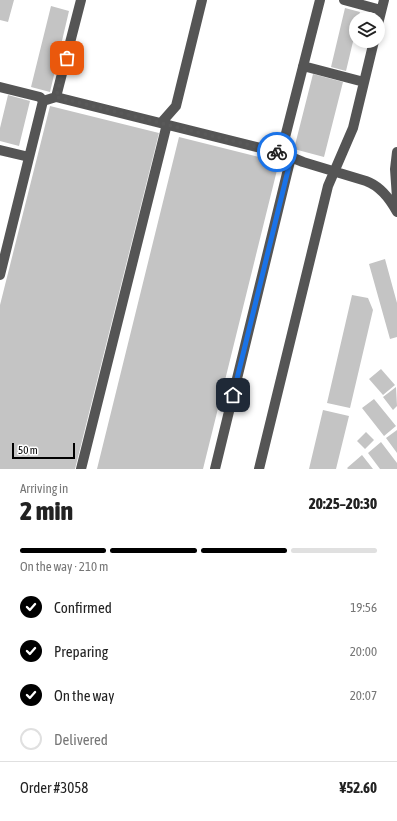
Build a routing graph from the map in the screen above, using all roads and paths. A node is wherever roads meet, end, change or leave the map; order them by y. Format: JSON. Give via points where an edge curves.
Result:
{"nodes":[{"id":1,"x":81,"y":0,"type":"edge"},
{"id":2,"x":202,"y":0,"type":"edge"},
{"id":3,"x":320,"y":0,"type":"edge"},
{"id":4,"x":344,"y":0,"type":"edge"},
{"id":5,"x":383,"y":5,"type":"edge"},
{"id":6,"x":372,"y":48,"type":"edge"},
{"id":7,"x":303,"y":66,"type":"junction"},
{"id":8,"x":364,"y":82,"type":"junction"},
{"id":9,"x":0,"y":87,"type":"edge"},
{"id":10,"x":56,"y":97,"type":"junction"},
{"id":11,"x":43,"y":101,"type":"junction"},
{"id":12,"x":164,"y":124,"type":"junction"},
{"id":13,"x":0,"y":150,"type":"edge"},
{"id":14,"x":397,"y":152,"type":"edge"},
{"id":15,"x":281,"y":153,"type":"junction"},
{"id":16,"x":29,"y":157,"type":"junction"},
{"id":17,"x":291,"y":158,"type":"junction"},
{"id":18,"x":333,"y":172,"type":"junction"},
{"id":19,"x":397,"y":198,"type":"edge"},
{"id":20,"x":397,"y":212,"type":"edge"},
{"id":21,"x":0,"y":275,"type":"edge"},
{"id":22,"x":81,"y":469,"type":"edge"},
{"id":23,"x":215,"y":469,"type":"edge"},
{"id":24,"x":260,"y":469,"type":"edge"}],
"edges":[{"from":1,"to":10,"type":"street"},
{"from":2,"to":12,"type":"street","via":[[176,106]]},
{"from":3,"to":7,"type":"street"},
{"from":4,"to":5,"type":"street"},
{"from":6,"to":8,"type":"street"},
{"from":7,"to":8,"type":"street"},
{"from":7,"to":15,"type":"street"},
{"from":8,"to":18,"type":"street","via":[[353,128]]},
{"from":9,"to":11,"type":"street","via":[[40,97]]},
{"from":10,"to":11,"type":"street"},
{"from":10,"to":12,"type":"street"},
{"from":11,"to":16,"type":"street"},
{"from":12,"to":15,"type":"street"},
{"from":12,"to":22,"type":"street"},
{"from":13,"to":16,"type":"street"},
{"from":14,"to":19,"type":"street"},
{"from":15,"to":17,"type":"street"},
{"from":16,"to":21,"type":"street"},
{"from":17,"to":18,"type":"street"},
{"from":17,"to":23,"type":"street"},
{"from":18,"to":20,"type":"street","via":[[371,183],[391,200]]},
{"from":18,"to":24,"type":"street"}]}
